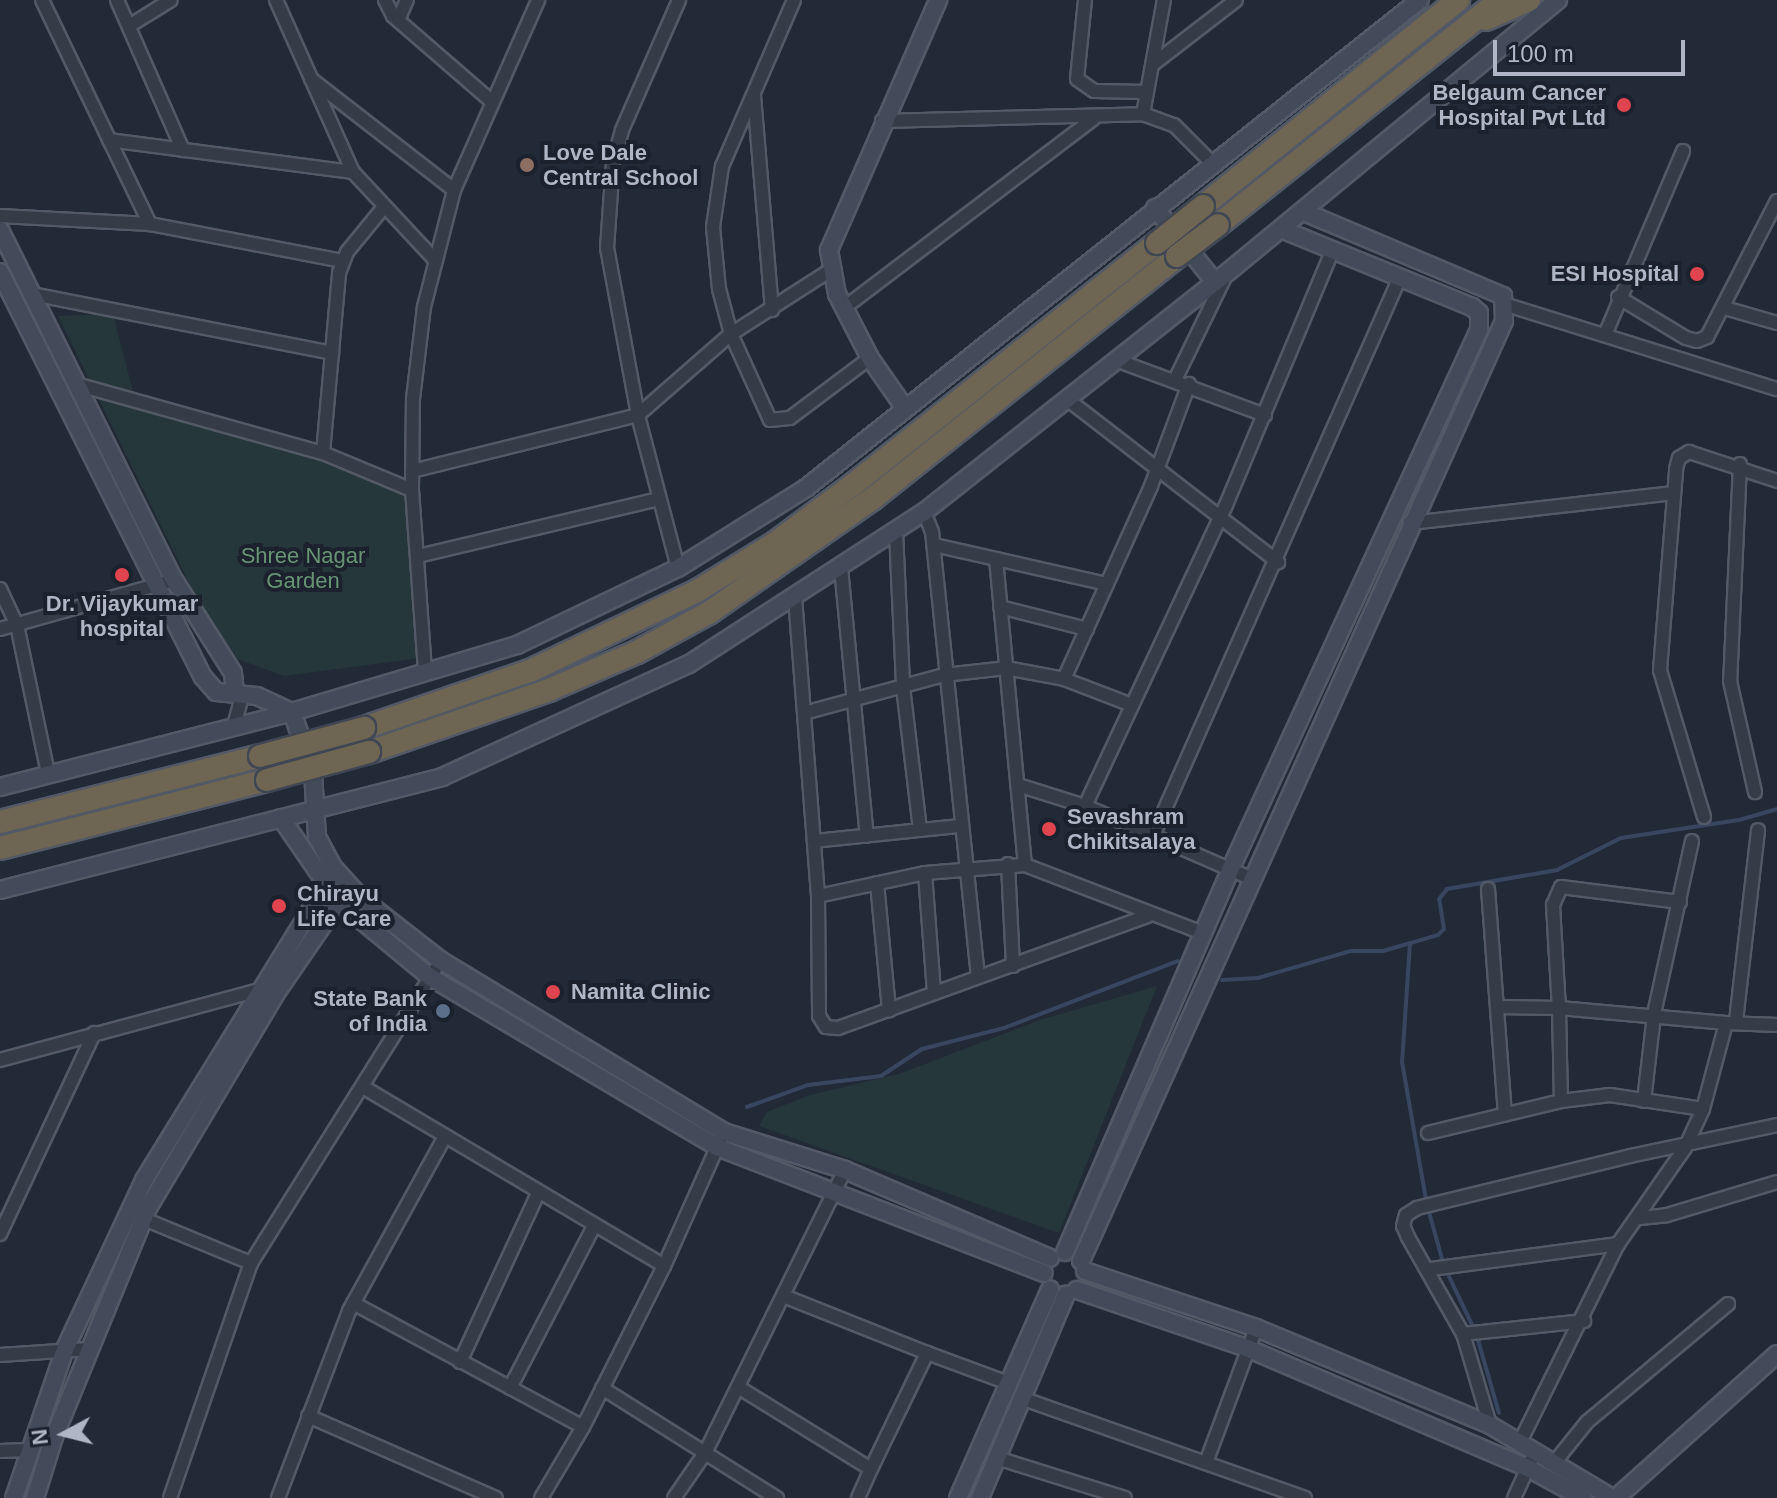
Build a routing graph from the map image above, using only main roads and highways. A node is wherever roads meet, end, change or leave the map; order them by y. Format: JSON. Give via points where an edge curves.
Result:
{"nodes":[{"id":1,"x":1458,"y":0,"type":"edge"},
{"id":2,"x":1500,"y":0,"type":"edge"},
{"id":3,"x":1529,"y":0,"type":"edge"},
{"id":4,"x":1467,"y":27,"type":"junction"},
{"id":5,"x":0,"y":822,"type":"edge"},
{"id":6,"x":0,"y":848,"type":"edge"}],
"edges":[{"from":1,"to":5,"type":"highway","bridge":true,"via":[[843,492],[697,591],[530,671],[364,728]]},
{"from":2,"to":4,"type":"highway"},
{"from":3,"to":4,"type":"highway"},
{"from":4,"to":6,"type":"highway","bridge":true,"via":[[872,499],[710,612],[637,652],[549,690],[369,752]]}]}
